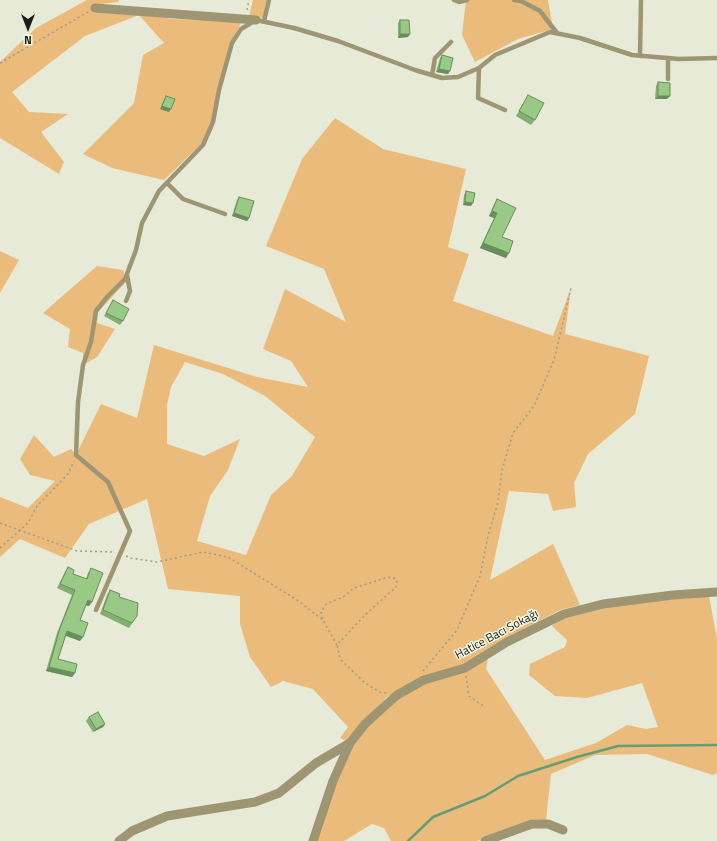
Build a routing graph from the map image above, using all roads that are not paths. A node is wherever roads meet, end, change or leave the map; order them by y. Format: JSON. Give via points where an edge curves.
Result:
{"nodes":[{"id":1,"x":269,"y":0,"type":"edge"},
{"id":2,"x":454,"y":0,"type":"edge"},
{"id":3,"x":467,"y":0,"type":"edge"},
{"id":4,"x":514,"y":0,"type":"edge"},
{"id":5,"x":641,"y":0,"type":"edge"},
{"id":6,"x":95,"y":8,"type":"road end"},
{"id":7,"x":260,"y":21,"type":"junction"},
{"id":8,"x":557,"y":33,"type":"junction"},
{"id":9,"x":451,"y":42,"type":"dead end"},
{"id":10,"x":640,"y":56,"type":"junction"},
{"id":11,"x":668,"y":58,"type":"junction"},
{"id":12,"x":717,"y":58,"type":"edge"},
{"id":13,"x":479,"y":68,"type":"junction"},
{"id":14,"x":432,"y":75,"type":"junction"},
{"id":15,"x":668,"y":79,"type":"dead end"},
{"id":16,"x":505,"y":110,"type":"dead end"},
{"id":17,"x":167,"y":183,"type":"junction"},
{"id":18,"x":225,"y":214,"type":"dead end"},
{"id":19,"x":127,"y":274,"type":"junction"},
{"id":20,"x":126,"y":301,"type":"dead end"},
{"id":21,"x":717,"y":592,"type":"edge"},
{"id":22,"x":96,"y":610,"type":"dead end"},
{"id":23,"x":350,"y":743,"type":"junction"},
{"id":24,"x":563,"y":830,"type":"dead end"},
{"id":25,"x":119,"y":841,"type":"edge"},
{"id":26,"x":313,"y":841,"type":"edge"},
{"id":27,"x":485,"y":841,"type":"edge"}],
"edges":[{"from":1,"to":7,"type":"lane"},
{"from":2,"to":3,"type":"lane"},
{"from":4,"to":8,"type":"lane","via":[[540,11]]},
{"from":5,"to":10,"type":"lane"},
{"from":6,"to":7,"type":"street"},
{"from":7,"to":14,"type":"lane","via":[[338,41]]},
{"from":7,"to":17,"type":"lane","via":[[241,29],[232,43],[213,122],[203,145]]},
{"from":8,"to":10,"type":"lane"},
{"from":8,"to":13,"type":"lane","via":[[550,32],[533,38],[495,55]]},
{"from":9,"to":14,"type":"lane","via":[[435,58]]},
{"from":10,"to":11,"type":"lane"},
{"from":11,"to":12,"type":"lane"},
{"from":11,"to":15,"type":"lane"},
{"from":13,"to":14,"type":"lane","via":[[458,77],[442,78]]},
{"from":13,"to":16,"type":"lane","via":[[478,98]]},
{"from":17,"to":18,"type":"lane","via":[[183,199]]},
{"from":17,"to":19,"type":"lane","via":[[159,191],[142,223]]},
{"from":19,"to":20,"type":"lane","via":[[130,291]]},
{"from":19,"to":22,"type":"lane","via":[[96,311],[91,342],[83,365],[78,402],[76,455],[108,482],[130,531]]},
{"from":21,"to":23,"type":"street","name":"Hatice Bacı Sokağı","via":[[603,604],[564,614],[508,642],[465,668],[424,680],[397,695],[365,724]]},
{"from":23,"to":25,"type":"street","name":"Hatice Bacı Sokağı","via":[[316,763],[279,793],[255,802],[167,816],[132,831]]},
{"from":23,"to":26,"type":"street","via":[[333,782]]},
{"from":24,"to":27,"type":"street","via":[[548,824],[532,824]]}]}
